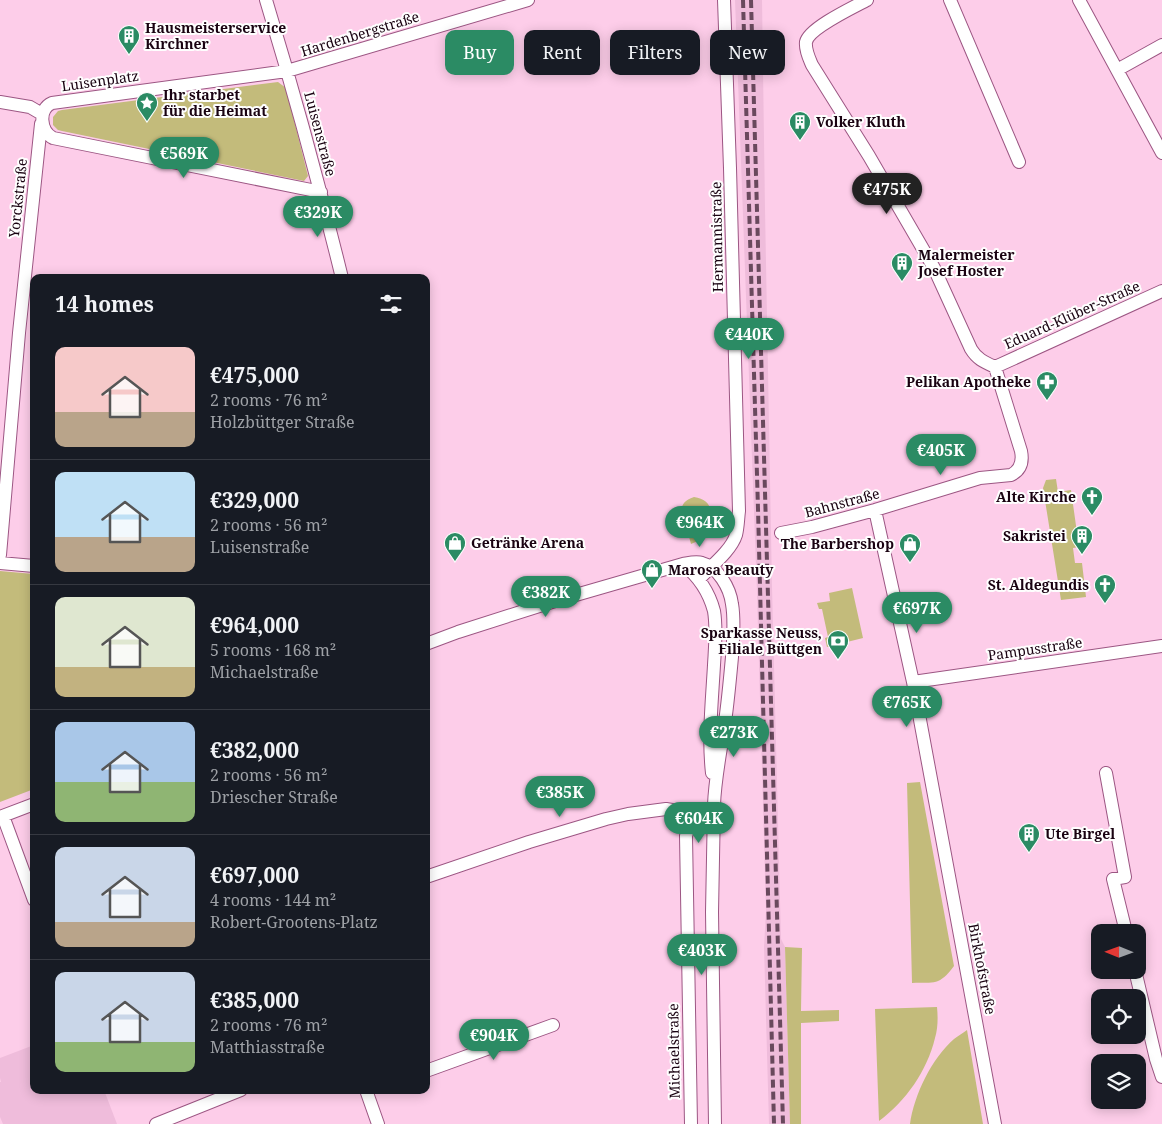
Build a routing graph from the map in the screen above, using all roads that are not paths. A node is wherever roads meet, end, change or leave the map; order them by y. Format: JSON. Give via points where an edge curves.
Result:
{"nodes":[{"id":1,"x":266,"y":0,"type":"edge"},
{"id":2,"x":528,"y":0,"type":"edge"},
{"id":3,"x":724,"y":0,"type":"edge"},
{"id":4,"x":867,"y":0,"type":"edge"},
{"id":5,"x":950,"y":0,"type":"edge"},
{"id":6,"x":1079,"y":0,"type":"edge"},
{"id":7,"x":1162,"y":45,"type":"edge"},
{"id":8,"x":1117,"y":70,"type":"junction"},
{"id":9,"x":288,"y":71,"type":"junction"},
{"id":10,"x":0,"y":102,"type":"edge"},
{"id":11,"x":42,"y":114,"type":"junction"},
{"id":12,"x":1162,"y":153,"type":"edge"},
{"id":13,"x":1019,"y":162,"type":"dead end"},
{"id":14,"x":321,"y":192,"type":"junction"},
{"id":15,"x":341,"y":274,"type":"edge"},
{"id":16,"x":1162,"y":291,"type":"edge"},
{"id":17,"x":995,"y":367,"type":"junction"},
{"id":18,"x":876,"y":510,"type":"junction"},
{"id":19,"x":781,"y":533,"type":"dead end"},
{"id":20,"x":0,"y":555,"type":"edge"},
{"id":21,"x":0,"y":563,"type":"edge"},
{"id":22,"x":683,"y":564,"type":"junction"},
{"id":23,"x":30,"y":566,"type":"edge"},
{"id":24,"x":710,"y":567,"type":"junction"},
{"id":25,"x":699,"y":579,"type":"junction"},
{"id":26,"x":430,"y":639,"type":"edge"},
{"id":27,"x":1162,"y":646,"type":"edge"},
{"id":28,"x":913,"y":682,"type":"junction"},
{"id":29,"x":1106,"y":773,"type":"dead end"},
{"id":30,"x":715,"y":791,"type":"junction"},
{"id":31,"x":30,"y":805,"type":"edge"},
{"id":32,"x":1,"y":816,"type":"edge"},
{"id":33,"x":714,"y":818,"type":"junction"},
{"id":34,"x":696,"y":819,"type":"junction"},
{"id":35,"x":430,"y":876,"type":"edge"},
{"id":36,"x":30,"y":890,"type":"edge"},
{"id":37,"x":1124,"y":924,"type":"edge"},
{"id":38,"x":1137,"y":979,"type":"edge"},
{"id":39,"x":553,"y":1025,"type":"dead end"},
{"id":40,"x":430,"y":1070,"type":"edge"},
{"id":41,"x":1162,"y":1077,"type":"edge"},
{"id":42,"x":231,"y":1094,"type":"edge"},
{"id":43,"x":370,"y":1094,"type":"edge"},
{"id":44,"x":156,"y":1124,"type":"edge"},
{"id":45,"x":378,"y":1124,"type":"edge"},
{"id":46,"x":691,"y":1124,"type":"edge"},
{"id":47,"x":715,"y":1124,"type":"edge"},
{"id":48,"x":995,"y":1124,"type":"edge"}],
"edges":[{"from":1,"to":9,"type":"street","name":"Luisenstraße"},
{"from":2,"to":9,"type":"street","name":"Hardenbergstraße"},
{"from":3,"to":24,"type":"street","name":"Hermannistraße","via":[[739,511],[734,541]]},
{"from":4,"to":17,"type":"street","via":[[810,33],[806,42],[807,53],[934,268],[971,349],[976,357]]},
{"from":5,"to":13,"type":"street"},
{"from":6,"to":8,"type":"street"},
{"from":7,"to":8,"type":"street"},
{"from":8,"to":12,"type":"street"},
{"from":9,"to":11,"type":"street","name":"Luisenplatz","via":[[59,102],[48,105]]},
{"from":9,"to":14,"type":"street","name":"Luisenstraße"},
{"from":10,"to":11,"type":"street","via":[[30,107]]},
{"from":11,"to":14,"type":"street","via":[[44,130],[52,138]]},
{"from":11,"to":20,"type":"street","name":"Yorckstraße"},
{"from":14,"to":15,"type":"street","name":"Luisenstraße"},
{"from":16,"to":17,"type":"street","name":"Eduard-Klüber-Straße"},
{"from":17,"to":18,"type":"street","name":"Bahnstraße","via":[[1022,451],[1021,464],[1016,472],[980,478]]},
{"from":18,"to":19,"type":"street","name":"Bahnstraße"},
{"from":18,"to":28,"type":"street","name":"Birkhofstraße"},
{"from":21,"to":23,"type":"street"},
{"from":22,"to":24,"type":"street","via":[[704,563]]},
{"from":22,"to":25,"type":"street"},
{"from":22,"to":26,"type":"street"},
{"from":24,"to":25,"type":"street","name":"Hermannistraße"},
{"from":24,"to":30,"type":"street","via":[[717,572],[730,594],[734,633]]},
{"from":25,"to":30,"type":"street","via":[[712,604],[715,621],[710,738]]},
{"from":27,"to":28,"type":"street","name":"Pampusstraße"},
{"from":28,"to":48,"type":"street","name":"Birkhofstraße"},
{"from":29,"to":37,"type":"street","via":[[1124,877],[1113,879]]},
{"from":30,"to":33,"type":"street"},
{"from":31,"to":32,"type":"street"},
{"from":32,"to":36,"type":"street"},
{"from":33,"to":34,"type":"street"},
{"from":33,"to":47,"type":"street"},
{"from":34,"to":35,"type":"street","via":[[666,809],[617,816]]},
{"from":34,"to":46,"type":"street","name":"Michaelstraße","via":[[686,836]]},
{"from":38,"to":41,"type":"street"},
{"from":39,"to":40,"type":"street"},
{"from":42,"to":44,"type":"street"},
{"from":43,"to":45,"type":"street"}]}
